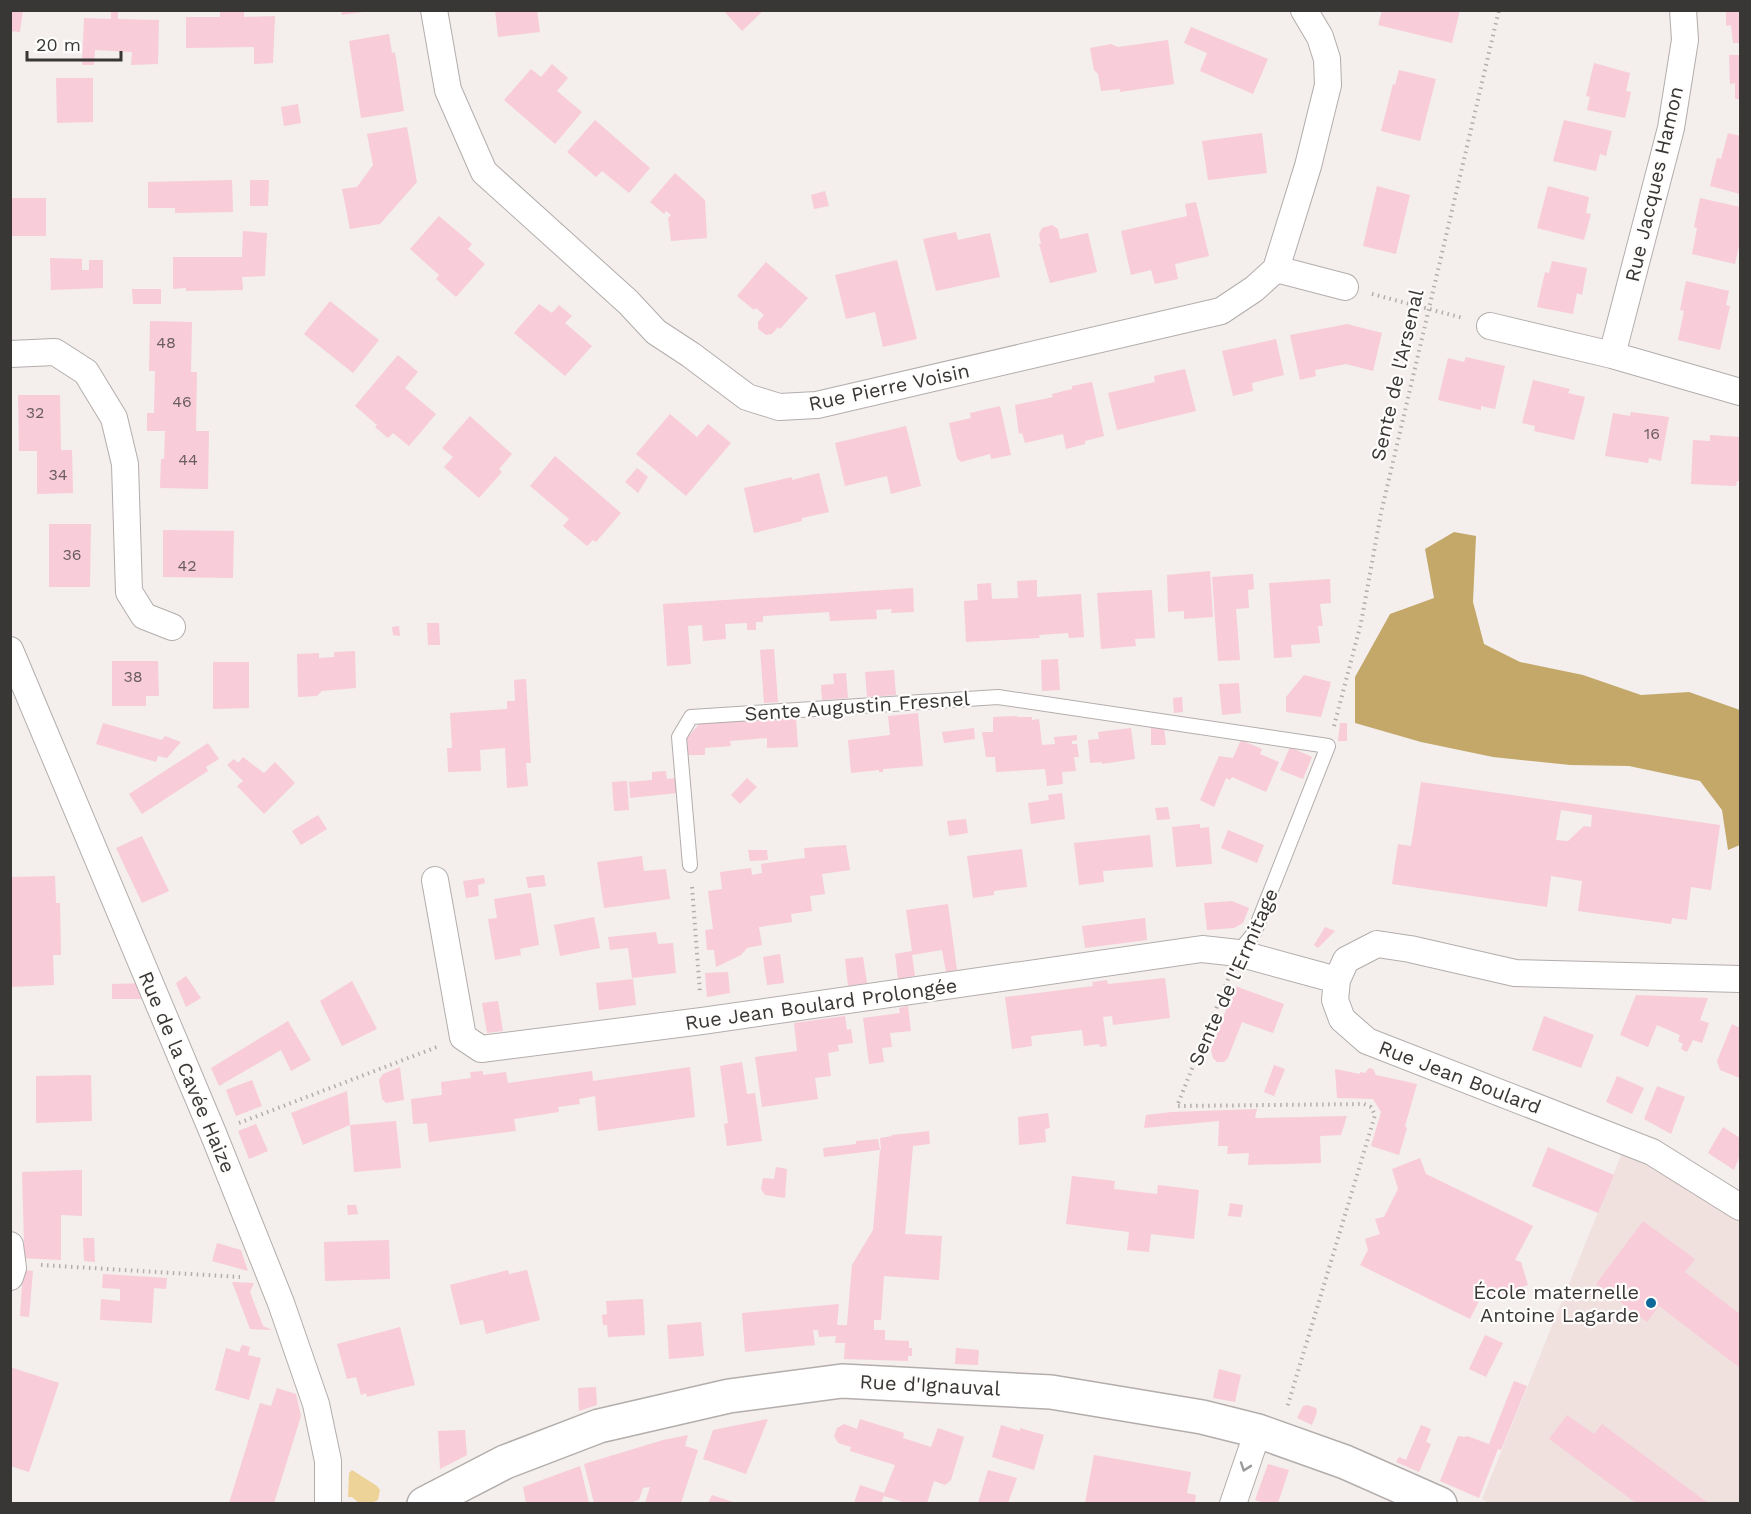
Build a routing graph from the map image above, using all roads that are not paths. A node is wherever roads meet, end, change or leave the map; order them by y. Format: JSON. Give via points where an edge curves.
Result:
{"nodes":[{"id":1,"x":435,"y":10,"type":"edge"},
{"id":2,"x":1304,"y":10,"type":"edge"},
{"id":3,"x":1683,"y":10,"type":"edge"},
{"id":4,"x":1276,"y":269,"type":"junction"},
{"id":5,"x":1345,"y":287,"type":"road end"},
{"id":6,"x":1490,"y":326,"type":"road end"},
{"id":7,"x":10,"y":354,"type":"edge"},
{"id":8,"x":1612,"y":356,"type":"junction"},
{"id":9,"x":1740,"y":392,"type":"edge"},
{"id":10,"x":172,"y":627,"type":"dead end"},
{"id":11,"x":10,"y":650,"type":"edge"},
{"id":12,"x":1328,"y":746,"type":"joint"},
{"id":13,"x":690,"y":865,"type":"road end"},
{"id":14,"x":435,"y":880,"type":"dead end"},
{"id":15,"x":1238,"y":953,"type":"junction"},
{"id":16,"x":1740,"y":979,"type":"edge"},
{"id":17,"x":1337,"y":980,"type":"junction"},
{"id":18,"x":1740,"y":1207,"type":"edge"},
{"id":19,"x":1268,"y":1435,"type":"junction"},
{"id":20,"x":328,"y":1503,"type":"edge"},
{"id":21,"x":424,"y":1503,"type":"edge"},
{"id":22,"x":1233,"y":1503,"type":"edge"},
{"id":23,"x":1440,"y":1503,"type":"edge"}],
"edges":[{"from":1,"to":4,"type":"street","name":"Rue Pierre Voisin","via":[[448,90],[484,172],[657,332],[747,398],[779,407],[817,405],[1221,311]]},
{"from":2,"to":4,"type":"street","via":[[1320,37],[1327,59],[1328,85]]},
{"from":3,"to":8,"type":"street","name":"Rue Jacques Hamon","via":[[1685,40],[1671,128]]},
{"from":4,"to":5,"type":"street"},
{"from":6,"to":8,"type":"street"},
{"from":7,"to":10,"type":"street","via":[[55,352],[86,372],[114,418],[125,464],[129,592],[144,616]]},
{"from":8,"to":9,"type":"street"},
{"from":11,"to":20,"type":"street","name":"Rue de la Cavée Haize","via":[[271,1279],[316,1404],[328,1461]]},
{"from":12,"to":13,"type":"lane","name":"Sente Augustin Fresnel","via":[[998,698],[691,717],[679,737]]},
{"from":12,"to":15,"type":"lane","name":"Sente de l'Ermitage","via":[[1254,933]]},
{"from":14,"to":15,"type":"street","name":"Rue Jean Boulard Prolongée","via":[[462,1037],[481,1049],[1202,949]]},
{"from":15,"to":17,"type":"street","name":"Rue Jean Boulard Prolongée"},
{"from":16,"to":17,"type":"street","via":[[1515,973],[1377,944],[1346,960]]},
{"from":17,"to":18,"type":"street","name":"Rue Jean Boulard","via":[[1335,1000],[1342,1018],[1367,1041],[1652,1152]]},
{"from":19,"to":21,"type":"street","name":"Rue d'Ignauval","via":[[1202,1417],[1051,1392],[842,1381],[729,1396],[599,1426],[505,1462]]},
{"from":19,"to":22,"type":"street","one_way":true},
{"from":19,"to":23,"type":"street","name":"Rue d'Ignauval","via":[[1345,1462]]}]}
